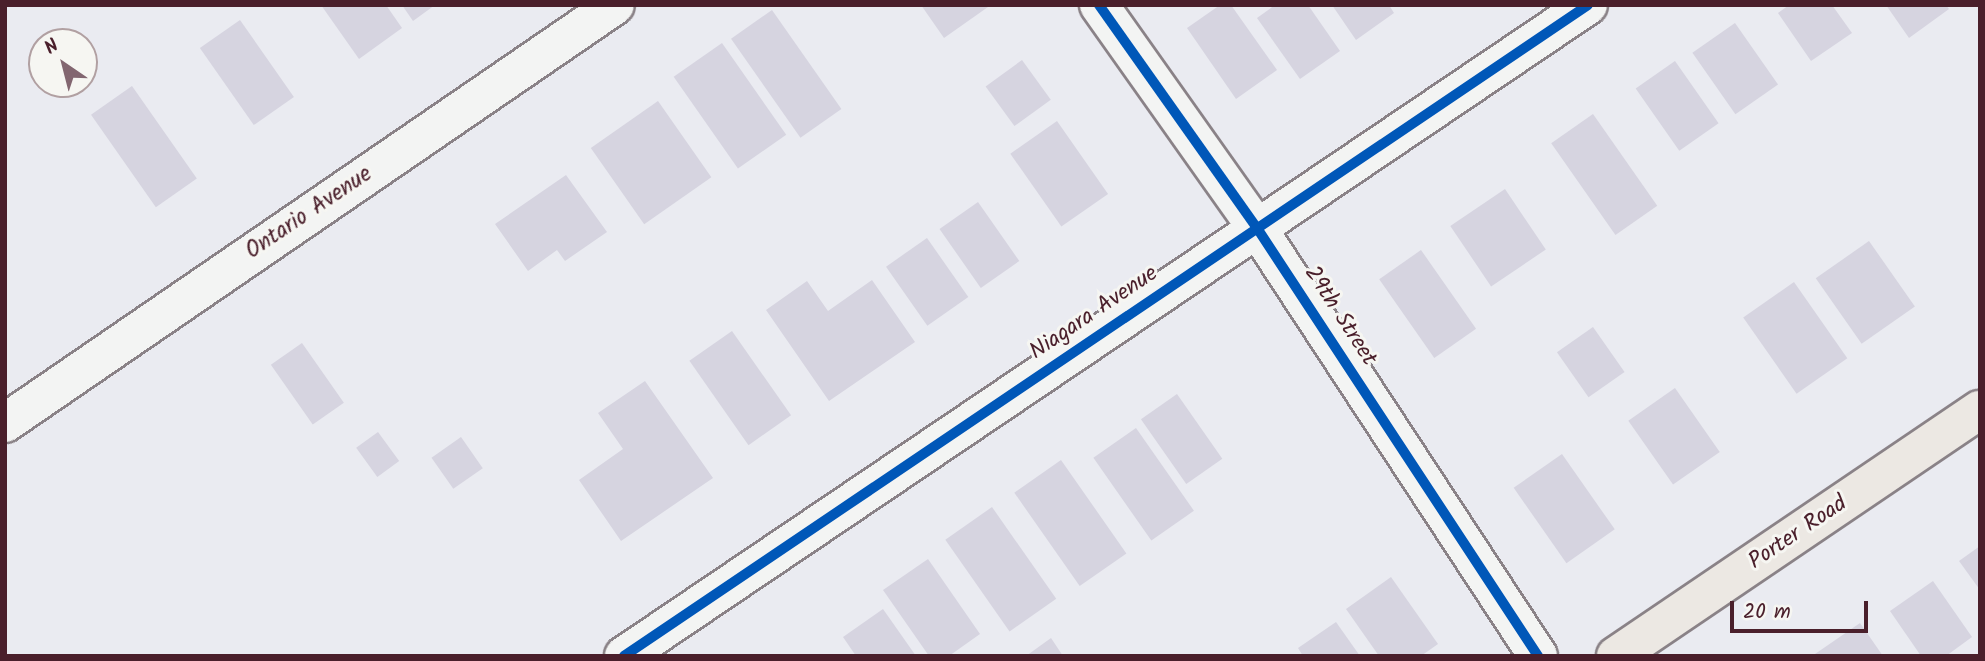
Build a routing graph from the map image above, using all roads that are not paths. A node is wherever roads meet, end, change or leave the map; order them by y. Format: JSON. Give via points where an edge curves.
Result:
{"nodes":[{"id":1,"x":615,"y":5,"type":"edge"},
{"id":2,"x":1099,"y":5,"type":"edge"},
{"id":3,"x":1588,"y":5,"type":"edge"},
{"id":4,"x":1257,"y":228,"type":"junction"},
{"id":5,"x":1980,"y":410,"type":"edge"},
{"id":6,"x":5,"y":423,"type":"edge"},
{"id":7,"x":624,"y":656,"type":"edge"},
{"id":8,"x":1538,"y":656,"type":"edge"},
{"id":9,"x":1616,"y":656,"type":"edge"}],
"edges":[{"from":1,"to":6,"type":"street","name":"Ontario Avenue"},
{"from":2,"to":4,"type":"street","name":"29th Street"},
{"from":3,"to":4,"type":"street","name":"Niagara Avenue"},
{"from":4,"to":7,"type":"street","name":"Niagara Avenue"},
{"from":4,"to":8,"type":"street","name":"29th Street"},
{"from":5,"to":9,"type":"main road","name":"Porter Road"}]}
